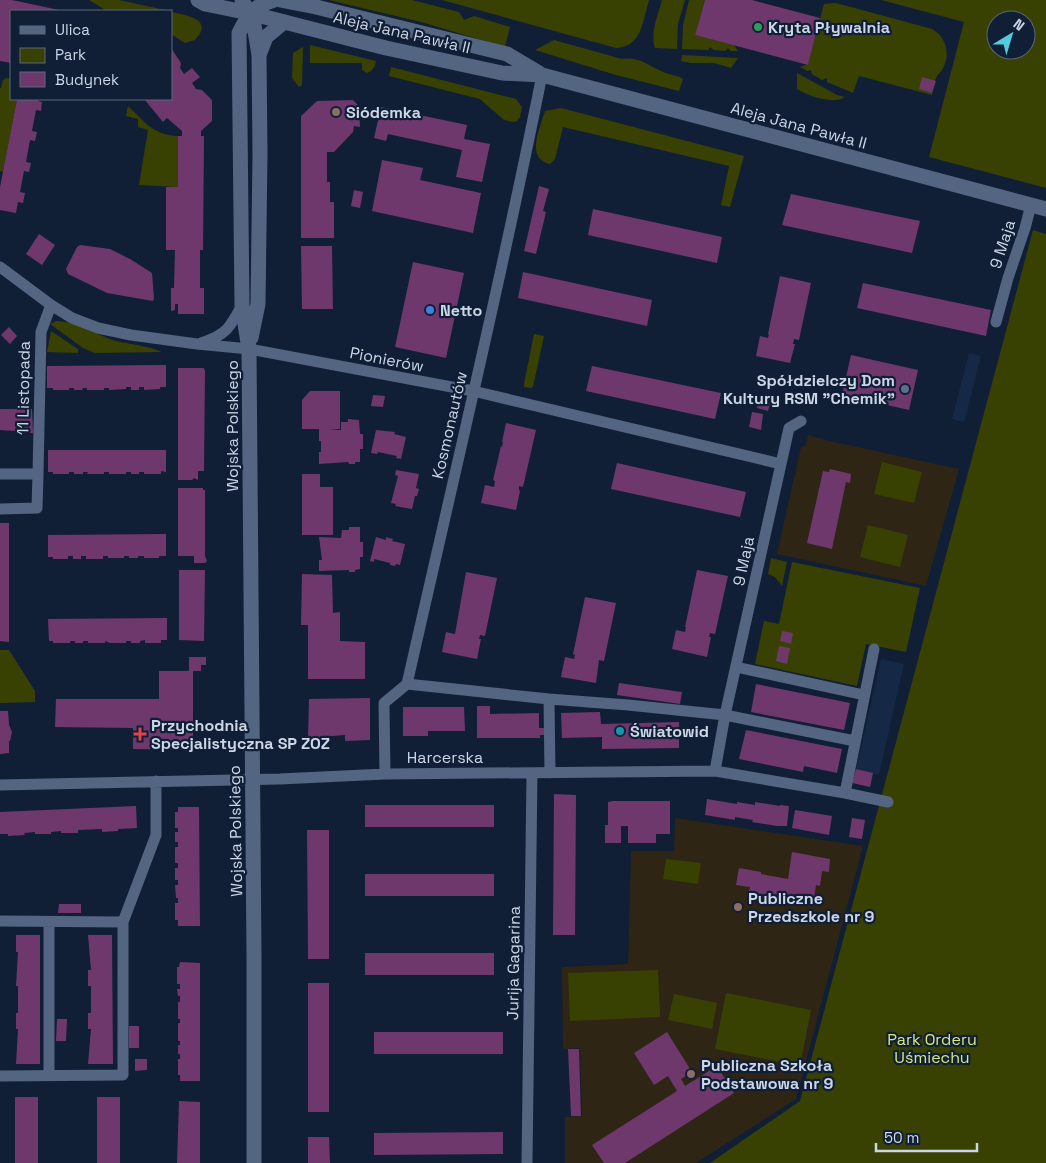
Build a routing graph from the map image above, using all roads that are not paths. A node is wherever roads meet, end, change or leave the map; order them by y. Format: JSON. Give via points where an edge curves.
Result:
{"nodes":[{"id":1,"x":198,"y":0,"type":"edge"},
{"id":2,"x":274,"y":0,"type":"edge"},
{"id":3,"x":280,"y":0,"type":"edge"},
{"id":4,"x":246,"y":6,"type":"edge"},
{"id":5,"x":284,"y":22,"type":"junction"},
{"id":6,"x":259,"y":55,"type":"junction"},
{"id":7,"x":542,"y":75,"type":"junction"},
{"id":8,"x":1031,"y":205,"type":"junction"},
{"id":9,"x":1046,"y":209,"type":"edge"},
{"id":10,"x":0,"y":267,"type":"edge"},
{"id":11,"x":50,"y":304,"type":"junction"},
{"id":12,"x":242,"y":305,"type":"junction"},
{"id":13,"x":996,"y":322,"type":"dead end"},
{"id":14,"x":197,"y":344,"type":"junction"},
{"id":15,"x":249,"y":349,"type":"junction"},
{"id":16,"x":473,"y":391,"type":"junction"},
{"id":17,"x":801,"y":421,"type":"dead end"},
{"id":18,"x":780,"y":464,"type":"junction"},
{"id":19,"x":0,"y":474,"type":"edge"},
{"id":20,"x":38,"y":474,"type":"junction"},
{"id":21,"x":0,"y":509,"type":"edge"},
{"id":22,"x":874,"y":649,"type":"dead end"},
{"id":23,"x":736,"y":667,"type":"junction"},
{"id":24,"x":407,"y":684,"type":"junction"},
{"id":25,"x":864,"y":695,"type":"junction"},
{"id":26,"x":549,"y":700,"type":"junction"},
{"id":27,"x":725,"y":715,"type":"junction"},
{"id":28,"x":855,"y":741,"type":"junction"},
{"id":29,"x":715,"y":771,"type":"junction"},
{"id":30,"x":532,"y":773,"type":"junction"},
{"id":31,"x":550,"y":773,"type":"junction"},
{"id":32,"x":385,"y":774,"type":"junction"},
{"id":33,"x":252,"y":779,"type":"junction"},
{"id":34,"x":156,"y":782,"type":"junction"},
{"id":35,"x":0,"y":785,"type":"edge"},
{"id":36,"x":844,"y":793,"type":"junction"},
{"id":37,"x":888,"y":802,"type":"dead end"},
{"id":38,"x":0,"y":921,"type":"edge"},
{"id":39,"x":49,"y":922,"type":"junction"},
{"id":40,"x":123,"y":922,"type":"junction"},
{"id":41,"x":50,"y":1075,"type":"junction"},
{"id":42,"x":0,"y":1076,"type":"edge"},
{"id":43,"x":527,"y":1158,"type":"edge"},
{"id":44,"x":254,"y":1163,"type":"edge"},
{"id":45,"x":533,"y":1163,"type":"edge"}],
"edges":[{"from":1,"to":4,"type":"street","name":"Aleja Jana Pawła II","via":[[205,4]]},
{"from":2,"to":4,"type":"street"},
{"from":3,"to":7,"type":"street","name":"Aleja Jana Pawła II","via":[[507,54]]},
{"from":4,"to":5,"type":"street","name":"Aleja Jana Pawła II"},
{"from":4,"to":6,"type":"street","name":"Wojska Polskiego","via":[[254,25]]},
{"from":4,"to":12,"type":"street","name":"Wojska Polskiego","via":[[239,33]]},
{"from":5,"to":6,"type":"street","name":"Wojska Polskiego","via":[[266,38]]},
{"from":5,"to":7,"type":"street","name":"Aleja Jana Pawła II","via":[[502,73]]},
{"from":6,"to":15,"type":"street","name":"Wojska Polskiego","via":[[258,304]]},
{"from":7,"to":8,"type":"street","name":"Aleja Jana Pawła II"},
{"from":7,"to":16,"type":"street","name":"Kosmonautów"},
{"from":8,"to":9,"type":"street","name":"Aleja Jana Pawła II"},
{"from":8,"to":13,"type":"street","name":"9 Maja"},
{"from":10,"to":11,"type":"street","name":"Pionierów"},
{"from":11,"to":14,"type":"street","name":"Pionierów","via":[[72,318],[98,328]]},
{"from":11,"to":20,"type":"street","name":"11 Listopada","via":[[41,332]]},
{"from":12,"to":14,"type":"street","name":"Wojska Polskiego","via":[[224,333]]},
{"from":12,"to":15,"type":"street","name":"Wojska Polskiego"},
{"from":14,"to":15,"type":"street","name":"Pionierów"},
{"from":15,"to":16,"type":"street","name":"Pionierów"},
{"from":15,"to":33,"type":"street","name":"Wojska Polskiego"},
{"from":16,"to":18,"type":"street","name":"Pionierów"},
{"from":16,"to":24,"type":"street","name":"Kosmonautów"},
{"from":17,"to":18,"type":"street","name":"9 Maja","via":[[790,428]]},
{"from":18,"to":23,"type":"street","name":"9 Maja"},
{"from":19,"to":20,"type":"street"},
{"from":20,"to":21,"type":"street","name":"11 Listopada","via":[[37,508]]},
{"from":22,"to":25,"type":"street"},
{"from":23,"to":25,"type":"street"},
{"from":23,"to":27,"type":"street","name":"9 Maja"},
{"from":24,"to":26,"type":"street"},
{"from":24,"to":32,"type":"street","via":[[384,703]]},
{"from":25,"to":28,"type":"street"},
{"from":26,"to":27,"type":"street"},
{"from":26,"to":31,"type":"street"},
{"from":27,"to":28,"type":"street"},
{"from":27,"to":29,"type":"street","name":"9 Maja"},
{"from":28,"to":36,"type":"street"},
{"from":29,"to":31,"type":"street","name":"Harcerska"},
{"from":29,"to":36,"type":"street","name":"Harcerska"},
{"from":30,"to":31,"type":"street","name":"Harcerska"},
{"from":30,"to":32,"type":"street","name":"Harcerska"},
{"from":30,"to":43,"type":"street","name":"Jurija Gagarina"},
{"from":32,"to":33,"type":"street","name":"Harcerska"},
{"from":33,"to":34,"type":"street","name":"Harcerska"},
{"from":33,"to":44,"type":"street","name":"Wojska Polskiego"},
{"from":34,"to":35,"type":"street","name":"Harcerska"},
{"from":34,"to":40,"type":"street","via":[[156,835]]},
{"from":36,"to":37,"type":"street","name":"Harcerska"},
{"from":38,"to":39,"type":"street"},
{"from":39,"to":40,"type":"street"},
{"from":39,"to":41,"type":"street"},
{"from":40,"to":41,"type":"street","via":[[123,1075]]},
{"from":41,"to":42,"type":"street"},
{"from":43,"to":45,"type":"street","name":"Jurija Gagarina"}]}
